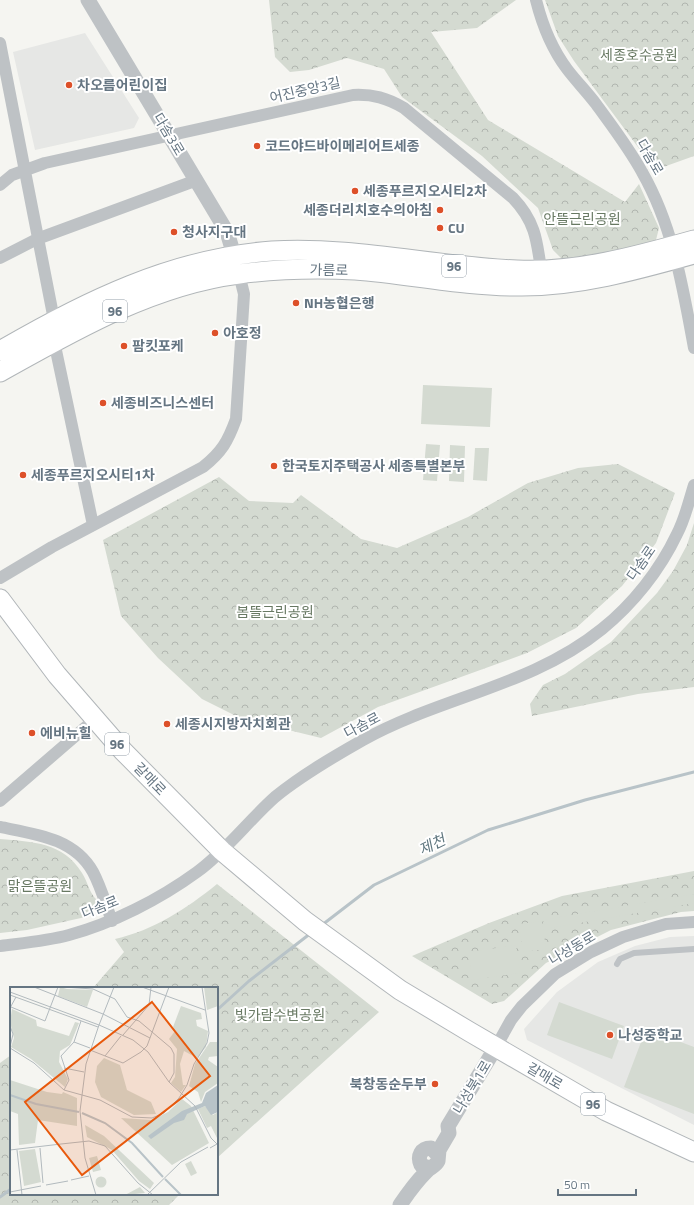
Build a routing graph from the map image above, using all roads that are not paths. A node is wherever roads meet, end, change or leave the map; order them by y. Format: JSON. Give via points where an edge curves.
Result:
{"nodes":[{"id":1,"x":88,"y":0,"type":"edge"},
{"id":2,"x":536,"y":0,"type":"edge"},
{"id":3,"x":0,"y":43,"type":"edge"},
{"id":4,"x":170,"y":136,"type":"junction"},
{"id":5,"x":24,"y":170,"type":"junction"},
{"id":6,"x":198,"y":180,"type":"junction"},
{"id":7,"x":0,"y":185,"type":"edge"},
{"id":8,"x":37,"y":239,"type":"junction"},
{"id":9,"x":694,"y":240,"type":"edge"},
{"id":10,"x":674,"y":253,"type":"junction"},
{"id":11,"x":694,"y":254,"type":"edge"},
{"id":12,"x":235,"y":255,"type":"junction"},
{"id":13,"x":0,"y":258,"type":"edge"},
{"id":14,"x":541,"y":270,"type":"junction"},
{"id":15,"x":239,"y":274,"type":"junction"},
{"id":16,"x":54,"y":320,"type":"junction"},
{"id":17,"x":54,"y":342,"type":"junction"},
{"id":18,"x":694,"y":348,"type":"edge"},
{"id":19,"x":0,"y":351,"type":"edge"},
{"id":20,"x":0,"y":372,"type":"edge"},
{"id":21,"x":694,"y":484,"type":"edge"},
{"id":22,"x":93,"y":525,"type":"junction"},
{"id":23,"x":0,"y":578,"type":"edge"},
{"id":24,"x":0,"y":599,"type":"edge"},
{"id":25,"x":95,"y":719,"type":"junction"},
{"id":26,"x":0,"y":801,"type":"edge"},
{"id":27,"x":0,"y":827,"type":"edge"},
{"id":28,"x":222,"y":851,"type":"junction"},
{"id":29,"x":112,"y":921,"type":"junction"},
{"id":30,"x":694,"y":922,"type":"edge"},
{"id":31,"x":0,"y":946,"type":"edge"},
{"id":32,"x":694,"y":949,"type":"edge"},
{"id":33,"x":618,"y":964,"type":"dead end"},
{"id":34,"x":496,"y":1047,"type":"junction"},
{"id":35,"x":694,"y":1152,"type":"edge"},
{"id":36,"x":400,"y":1205,"type":"edge"}],
"edges":[{"from":1,"to":4,"type":"street","name":"다솜3로"},
{"from":2,"to":10,"type":"street","name":"다솜로","via":[[550,39],[566,68],[600,109],[642,172],[660,206]]},
{"from":3,"to":5,"type":"street"},
{"from":4,"to":5,"type":"street","name":"어진중앙3길","via":[[45,163]]},
{"from":4,"to":6,"type":"street","name":"다솜3로"},
{"from":4,"to":14,"type":"street","name":"어진중앙3길","via":[[353,95],[373,95],[392,100],[519,205],[532,225]]},
{"from":5,"to":7,"type":"street","name":"어진중앙3길","via":[[12,175]]},
{"from":5,"to":8,"type":"street"},
{"from":6,"to":8,"type":"street"},
{"from":6,"to":12,"type":"street","name":"다솜3로","via":[[227,232]]},
{"from":8,"to":13,"type":"street"},
{"from":8,"to":16,"type":"street"},
{"from":9,"to":10,"type":"main road","number":"96"},
{"from":10,"to":11,"type":"main road","number":"96"},
{"from":10,"to":14,"type":"main road","name":"가름로","number":"96"},
{"from":10,"to":15,"type":"main road","name":"가름로","number":"96","via":[[632,271],[541,286],[475,284],[333,270],[274,270]]},
{"from":10,"to":18,"type":"street","name":"다솜로","via":[[683,284]]},
{"from":12,"to":14,"type":"main road","name":"가름로","number":"96","via":[[273,251],[348,251],[474,268]]},
{"from":12,"to":15,"type":"street","name":"다솜3로"},
{"from":12,"to":16,"type":"main road","name":"가름로","number":"96","via":[[159,274]]},
{"from":15,"to":17,"type":"main road","name":"가름로","number":"96","via":[[214,278],[137,301]]},
{"from":15,"to":22,"type":"street","via":[[244,294],[236,418],[230,438],[203,467]]},
{"from":16,"to":19,"type":"main road","name":"가름로","number":"96"},
{"from":17,"to":20,"type":"main road","name":"가름로","number":"96"},
{"from":17,"to":22,"type":"street"},
{"from":21,"to":28,"type":"street","name":"다솜로","via":[[678,532],[664,558],[629,603],[604,628],[577,648],[527,674],[402,721],[331,758],[275,797]]},
{"from":22,"to":23,"type":"street"},
{"from":24,"to":25,"type":"main road","name":"갈매로","number":"96","via":[[31,642]]},
{"from":25,"to":26,"type":"street"},
{"from":25,"to":28,"type":"main road","name":"갈매로","number":"96","via":[[162,792]]},
{"from":27,"to":29,"type":"street","via":[[47,837],[71,849],[84,860],[93,873]]},
{"from":28,"to":29,"type":"street","name":"다솜로","via":[[196,873]]},
{"from":28,"to":34,"type":"main road","name":"갈매로","number":"96","via":[[304,921],[400,990]]},
{"from":29,"to":31,"type":"street","name":"다솜로","via":[[67,936]]},
{"from":30,"to":34,"type":"street","name":"나성동로","via":[[666,924],[623,937],[591,952],[555,974],[522,1006]]},
{"from":32,"to":33,"type":"lane","via":[[634,953],[620,959]]},
{"from":34,"to":35,"type":"main road","name":"갈매로","number":"96","via":[[606,1111]]},
{"from":34,"to":36,"type":"street","name":"나성북1로","via":[[448,1126],[449,1133],[409,1181],[410,1189]]}]}
